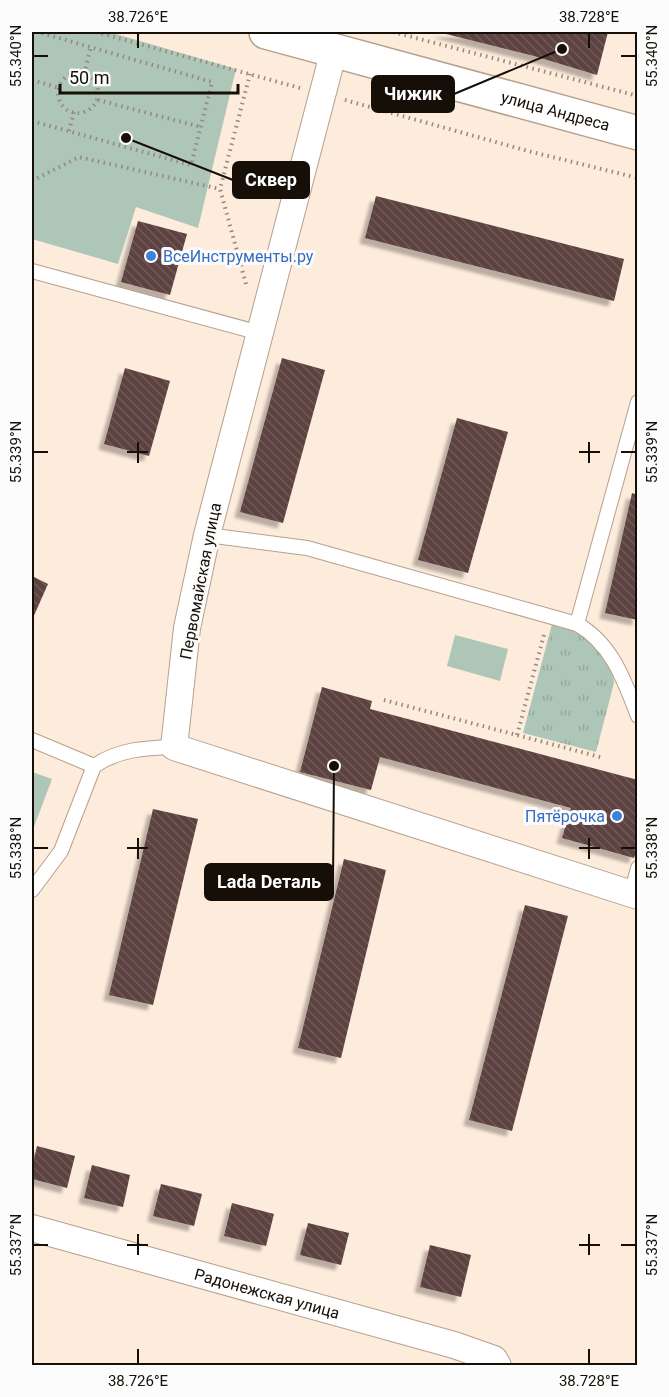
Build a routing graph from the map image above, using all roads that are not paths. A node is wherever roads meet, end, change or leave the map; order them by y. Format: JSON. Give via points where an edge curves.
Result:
{"nodes":[{"id":1,"x":266,"y":32,"type":"edge"},
{"id":2,"x":334,"y":50,"type":"junction"},
{"id":3,"x":638,"y":133,"type":"edge"},
{"id":4,"x":32,"y":271,"type":"edge"},
{"id":5,"x":260,"y":333,"type":"junction"},
{"id":6,"x":638,"y":402,"type":"edge"},
{"id":7,"x":207,"y":535,"type":"junction"},
{"id":8,"x":578,"y":624,"type":"junction"},
{"id":9,"x":638,"y":716,"type":"edge"},
{"id":10,"x":32,"y":740,"type":"edge"},
{"id":11,"x":174,"y":747,"type":"junction"},
{"id":12,"x":94,"y":765,"type":"junction"},
{"id":13,"x":638,"y":868,"type":"edge"},
{"id":14,"x":32,"y":890,"type":"edge"},
{"id":15,"x":634,"y":895,"type":"edge"},
{"id":16,"x":32,"y":1228,"type":"edge"},
{"id":17,"x":498,"y":1365,"type":"edge"}],
"edges":[{"from":1,"to":2,"type":"street","name":"улица Андреса"},
{"from":2,"to":3,"type":"street","name":"улица Андреса"},
{"from":2,"to":5,"type":"street","name":"Первомайская улица"},
{"from":4,"to":5,"type":"lane"},
{"from":5,"to":7,"type":"street","name":"Первомайская улица"},
{"from":6,"to":8,"type":"lane"},
{"from":7,"to":8,"type":"lane","via":[[307,548]]},
{"from":7,"to":11,"type":"street","name":"Первомайская улица","via":[[187,628]]},
{"from":8,"to":9,"type":"lane","via":[[591,632],[614,658]]},
{"from":10,"to":12,"type":"lane"},
{"from":11,"to":12,"type":"lane","via":[[119,752]]},
{"from":11,"to":15,"type":"street"},
{"from":12,"to":14,"type":"lane","via":[[61,851]]},
{"from":13,"to":15,"type":"lane"},
{"from":16,"to":17,"type":"street","name":"Радонежская улица","via":[[454,1345],[494,1359]]}]}
